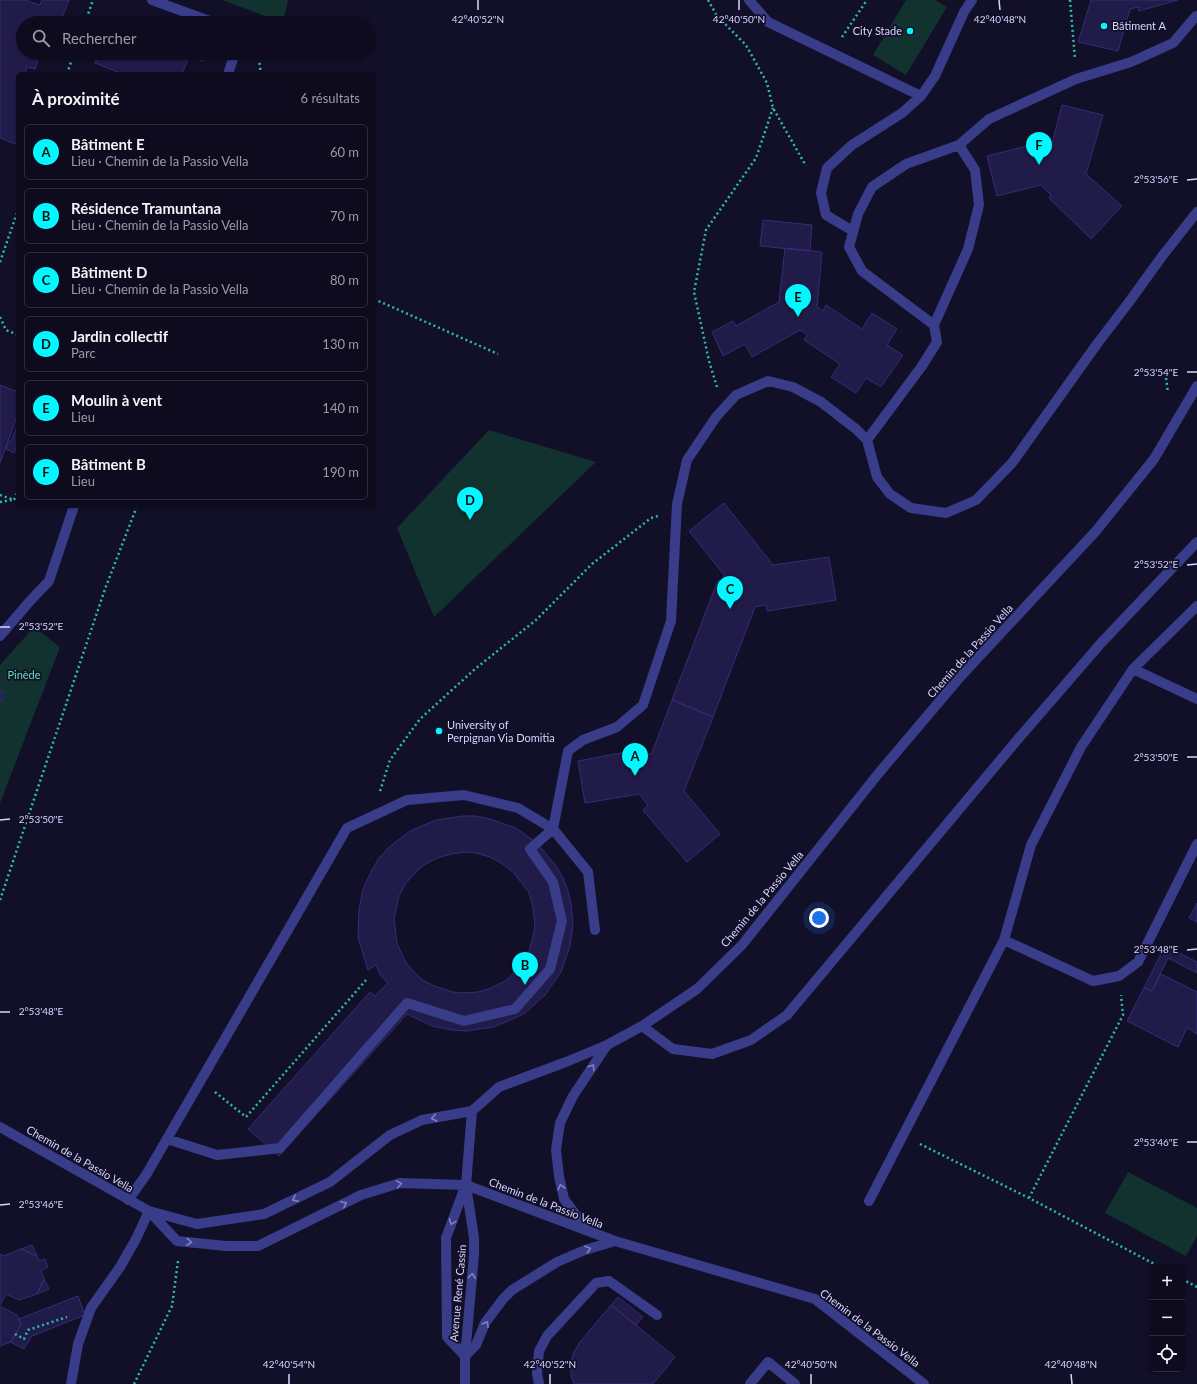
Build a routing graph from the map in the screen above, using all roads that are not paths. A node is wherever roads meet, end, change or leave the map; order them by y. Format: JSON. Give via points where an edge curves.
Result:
{"nodes":[{"id":1,"x":152,"y":0,"type":"edge"},
{"id":2,"x":749,"y":0,"type":"edge"},
{"id":3,"x":972,"y":0,"type":"edge"},
{"id":4,"x":196,"y":16,"type":"edge"},
{"id":5,"x":1196,"y":16,"type":"edge"},
{"id":6,"x":233,"y":60,"type":"edge"},
{"id":7,"x":229,"y":72,"type":"edge"},
{"id":8,"x":921,"y":96,"type":"junction"},
{"id":9,"x":959,"y":145,"type":"junction"},
{"id":10,"x":1197,"y":212,"type":"edge"},
{"id":11,"x":853,"y":231,"type":"junction"},
{"id":12,"x":934,"y":325,"type":"junction"},
{"id":13,"x":1197,"y":386,"type":"edge"},
{"id":14,"x":867,"y":440,"type":"junction"},
{"id":15,"x":73,"y":508,"type":"edge"},
{"id":16,"x":1197,"y":542,"type":"edge"},
{"id":17,"x":1197,"y":606,"type":"edge"},
{"id":18,"x":0,"y":636,"type":"edge"},
{"id":19,"x":1133,"y":669,"type":"junction"},
{"id":20,"x":1197,"y":699,"type":"edge"},
{"id":21,"x":553,"y":829,"type":"junction"},
{"id":22,"x":1197,"y":844,"type":"edge"},
{"id":23,"x":595,"y":930,"type":"dead end"},
{"id":24,"x":1004,"y":940,"type":"junction"},
{"id":25,"x":642,"y":1026,"type":"junction"},
{"id":26,"x":607,"y":1045,"type":"junction"},
{"id":27,"x":472,"y":1111,"type":"junction"},
{"id":28,"x":0,"y":1127,"type":"edge"},
{"id":29,"x":167,"y":1139,"type":"junction"},
{"id":30,"x":466,"y":1185,"type":"junction"},
{"id":31,"x":128,"y":1200,"type":"junction"},
{"id":32,"x":869,"y":1201,"type":"dead end"},
{"id":33,"x":149,"y":1211,"type":"junction"},
{"id":34,"x":588,"y":1232,"type":"junction"},
{"id":35,"x":614,"y":1241,"type":"junction"},
{"id":36,"x":657,"y":1315,"type":"dead end"},
{"id":37,"x":465,"y":1356,"type":"junction"},
{"id":38,"x":921,"y":1383,"type":"edge"},
{"id":39,"x":71,"y":1384,"type":"edge"},
{"id":40,"x":465,"y":1384,"type":"edge"},
{"id":41,"x":539,"y":1384,"type":"edge"},
{"id":42,"x":750,"y":1384,"type":"edge"},
{"id":43,"x":795,"y":1384,"type":"edge"}],
"edges":[{"from":1,"to":4,"type":"street"},
{"from":2,"to":8,"type":"street","via":[[768,22]]},
{"from":3,"to":8,"type":"street","via":[[935,76]]},
{"from":5,"to":9,"type":"street","via":[[1173,43],[1131,62],[1076,79],[989,119]]},
{"from":6,"to":7,"type":"street"},
{"from":8,"to":11,"type":"street","via":[[902,113],[852,145],[827,168],[821,193],[826,215]]},
{"from":9,"to":11,"type":"street","via":[[906,164],[872,187],[858,214]]},
{"from":9,"to":12,"type":"street","via":[[976,170],[979,205],[968,249]]},
{"from":10,"to":14,"type":"street","via":[[1097,344],[1009,467],[976,500],[946,513],[910,508],[890,494],[877,477]]},
{"from":11,"to":12,"type":"street","via":[[849,247],[862,271]]},
{"from":12,"to":14,"type":"street","via":[[937,342]]},
{"from":13,"to":25,"type":"street","name":"Chemin de la Passio Vella","via":[[1154,459],[1096,532],[961,676],[878,774],[742,945],[697,989]]},
{"from":14,"to":21,"type":"street","via":[[821,402],[793,387],[768,381],[736,395],[716,417],[687,460],[677,504],[671,621],[643,705],[617,727],[583,740],[568,751]]},
{"from":15,"to":18,"type":"street","via":[[49,582]]},
{"from":16,"to":25,"type":"street","via":[[1102,642],[787,1015],[750,1040],[712,1054],[673,1049]]},
{"from":17,"to":19,"type":"street"},
{"from":19,"to":20,"type":"street"},
{"from":19,"to":24,"type":"street","via":[[1081,747],[1031,845]]},
{"from":21,"to":23,"type":"street","via":[[588,872]]},
{"from":21,"to":29,"type":"street","via":[[518,808],[464,795],[407,800],[347,828]]},
{"from":21,"to":29,"type":"street","via":[[530,849],[554,882],[562,921],[550,969],[515,1008],[464,1021],[407,1004],[280,1148],[217,1155]]},
{"from":22,"to":24,"type":"street","via":[[1138,962],[1119,976],[1093,981]]},
{"from":24,"to":32,"type":"street"},
{"from":25,"to":26,"type":"street","name":"Chemin de la Passio Vella"},
{"from":26,"to":27,"type":"street","name":"Chemin de la Passio Vella","via":[[499,1087]]},
{"from":34,"to":26,"type":"street","one_way":true,"via":[[564,1199],[558,1176],[556,1150],[560,1123],[573,1096]]},
{"from":27,"to":30,"type":"street","name":"Avenue René Cassin"},
{"from":27,"to":33,"type":"street","name":"Chemin de la Passio Vella","one_way":true,"via":[[422,1120],[390,1135],[330,1182],[264,1214],[197,1224]]},
{"from":28,"to":31,"type":"street","name":"Chemin de la Passio Vella"},
{"from":29,"to":31,"type":"street"},
{"from":33,"to":30,"type":"street","name":"Chemin de la Passio Vella","one_way":true,"via":[[177,1241],[258,1246],[361,1195],[400,1183]]},
{"from":30,"to":34,"type":"street","name":"Chemin de la Passio Vella"},
{"from":37,"to":30,"type":"street","name":"Avenue René Cassin","one_way":true,"via":[[474,1255]]},
{"from":30,"to":37,"type":"street","name":"Avenue René Cassin","one_way":true,"via":[[446,1238],[447,1337]]},
{"from":31,"to":33,"type":"street","name":"Chemin de la Passio Vella"},
{"from":33,"to":39,"type":"street","via":[[120,1267],[91,1308],[78,1344]]},
{"from":34,"to":35,"type":"street","name":"Chemin de la Passio Vella"},
{"from":37,"to":35,"type":"street","one_way":true,"via":[[476,1345],[486,1323],[512,1290],[557,1262]]},
{"from":35,"to":38,"type":"street","name":"Chemin de la Passio Vella","via":[[815,1299]]},
{"from":36,"to":41,"type":"street","via":[[609,1281],[596,1283],[547,1336],[539,1351]]},
{"from":37,"to":40,"type":"street","name":"Avenue René Cassin"},
{"from":42,"to":43,"type":"street","via":[[768,1362]]}]}
